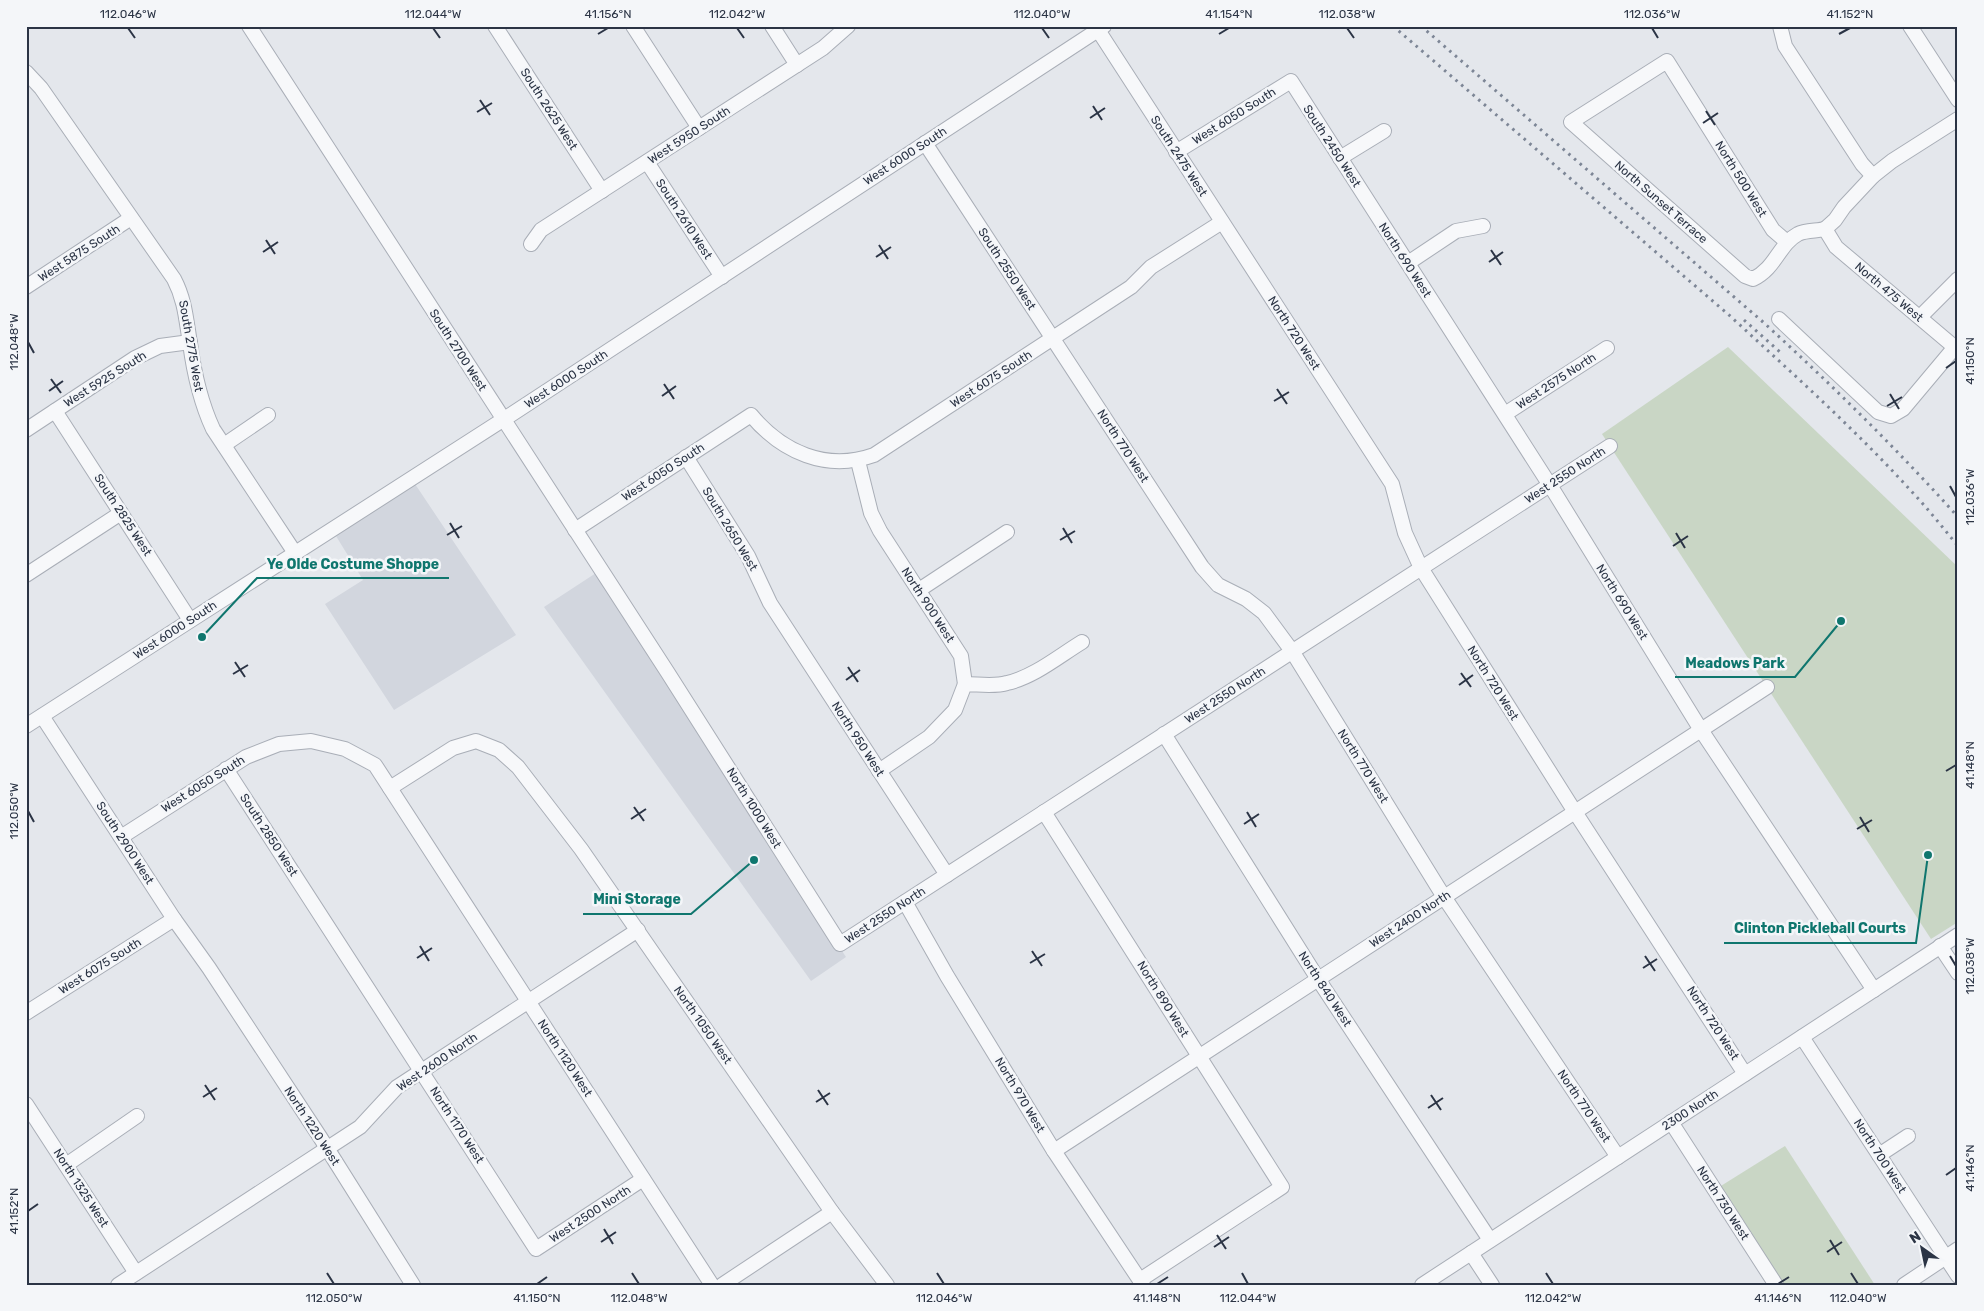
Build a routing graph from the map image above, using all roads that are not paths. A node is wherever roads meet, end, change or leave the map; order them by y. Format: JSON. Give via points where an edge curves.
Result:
{"nodes":[{"id":1,"x":249,"y":26,"type":"edge"},
{"id":2,"x":495,"y":26,"type":"edge"},
{"id":3,"x":633,"y":26,"type":"edge"},
{"id":4,"x":772,"y":26,"type":"edge"},
{"id":5,"x":848,"y":26,"type":"edge"},
{"id":6,"x":1780,"y":26,"type":"edge"},
{"id":7,"x":1910,"y":26,"type":"edge"},
{"id":8,"x":1101,"y":28,"type":"edge"},
{"id":9,"x":797,"y":65,"type":"junction"},
{"id":10,"x":26,"y":72,"type":"edge"},
{"id":11,"x":1291,"y":81,"type":"joint"},
{"id":12,"x":1958,"y":100,"type":"edge"},
{"id":13,"x":1958,"y":119,"type":"edge"},
{"id":14,"x":1571,"y":122,"type":"joint"},
{"id":15,"x":699,"y":128,"type":"junction"},
{"id":16,"x":1384,"y":131,"type":"dead end"},
{"id":17,"x":925,"y":143,"type":"junction"},
{"id":18,"x":1176,"y":152,"type":"junction"},
{"id":19,"x":1340,"y":158,"type":"junction"},
{"id":20,"x":647,"y":162,"type":"junction"},
{"id":21,"x":1873,"y":176,"type":"junction"},
{"id":22,"x":602,"y":191,"type":"junction"},
{"id":23,"x":1374,"y":211,"type":"joint"},
{"id":24,"x":131,"y":218,"type":"junction"},
{"id":25,"x":1222,"y":222,"type":"junction"},
{"id":26,"x":1483,"y":226,"type":"dead end"},
{"id":27,"x":1825,"y":229,"type":"junction"},
{"id":28,"x":1787,"y":242,"type":"junction"},
{"id":29,"x":531,"y":244,"type":"dead end"},
{"id":30,"x":1408,"y":263,"type":"junction"},
{"id":31,"x":722,"y":277,"type":"junction"},
{"id":32,"x":1958,"y":279,"type":"edge"},
{"id":33,"x":1261,"y":282,"type":"joint"},
{"id":34,"x":26,"y":287,"type":"edge"},
{"id":35,"x":1920,"y":318,"type":"junction"},
{"id":36,"x":1779,"y":319,"type":"dead end"},
{"id":37,"x":1052,"y":338,"type":"junction"},
{"id":38,"x":190,"y":342,"type":"junction"},
{"id":39,"x":1608,"y":348,"type":"dead end"},
{"id":40,"x":1956,"y":348,"type":"edge"},
{"id":41,"x":1089,"y":395,"type":"joint"},
{"id":42,"x":55,"y":411,"type":"junction"},
{"id":43,"x":1505,"y":414,"type":"junction"},
{"id":44,"x":751,"y":415,"type":"joint"},
{"id":45,"x":268,"y":416,"type":"dead end"},
{"id":46,"x":503,"y":420,"type":"junction"},
{"id":47,"x":26,"y":430,"type":"edge"},
{"id":48,"x":224,"y":445,"type":"junction"},
{"id":49,"x":1610,"y":446,"type":"dead end"},
{"id":50,"x":686,"y":457,"type":"junction"},
{"id":51,"x":858,"y":461,"type":"junction"},
{"id":52,"x":1550,"y":485,"type":"junction"},
{"id":53,"x":121,"y":512,"type":"junction"},
{"id":54,"x":575,"y":530,"type":"junction"},
{"id":55,"x":1007,"y":532,"type":"dead end"},
{"id":56,"x":295,"y":553,"type":"junction"},
{"id":57,"x":1421,"y":568,"type":"junction"},
{"id":58,"x":26,"y":575,"type":"edge"},
{"id":59,"x":919,"y":590,"type":"junction"},
{"id":60,"x":770,"y":603,"type":"joint"},
{"id":61,"x":190,"y":620,"type":"junction"},
{"id":62,"x":1082,"y":642,"type":"dead end"},
{"id":63,"x":1292,"y":652,"type":"junction"},
{"id":64,"x":668,"y":673,"type":"joint"},
{"id":65,"x":965,"y":684,"type":"junction"},
{"id":66,"x":1767,"y":687,"type":"dead end"},
{"id":67,"x":42,"y":716,"type":"junction"},
{"id":68,"x":26,"y":726,"type":"edge"},
{"id":69,"x":1701,"y":730,"type":"junction"},
{"id":70,"x":1164,"y":734,"type":"junction"},
{"id":71,"x":375,"y":765,"type":"joint"},
{"id":72,"x":226,"y":769,"type":"junction"},
{"id":73,"x":879,"y":771,"type":"junction"},
{"id":74,"x":390,"y":788,"type":"junction"},
{"id":75,"x":1044,"y":812,"type":"junction"},
{"id":76,"x":1575,"y":812,"type":"junction"},
{"id":77,"x":121,"y":837,"type":"junction"},
{"id":78,"x":946,"y":875,"type":"junction"},
{"id":79,"x":1444,"y":897,"type":"junction"},
{"id":80,"x":312,"y":901,"type":"joint"},
{"id":81,"x":905,"y":902,"type":"junction"},
{"id":82,"x":174,"y":919,"type":"junction"},
{"id":83,"x":638,"y":930,"type":"junction"},
{"id":84,"x":1958,"y":935,"type":"edge"},
{"id":85,"x":840,"y":944,"type":"joint"},
{"id":86,"x":1940,"y":946,"type":"junction"},
{"id":87,"x":209,"y":968,"type":"joint"},
{"id":88,"x":1958,"y":973,"type":"edge"},
{"id":89,"x":1318,"y":979,"type":"junction"},
{"id":90,"x":1874,"y":990,"type":"junction"},
{"id":91,"x":528,"y":1001,"type":"junction"},
{"id":92,"x":26,"y":1013,"type":"edge"},
{"id":93,"x":1802,"y":1037,"type":"junction"},
{"id":94,"x":1199,"y":1056,"type":"junction"},
{"id":95,"x":422,"y":1071,"type":"junction"},
{"id":96,"x":1745,"y":1074,"type":"junction"},
{"id":97,"x":26,"y":1104,"type":"edge"},
{"id":98,"x":137,"y":1116,"type":"dead end"},
{"id":99,"x":1671,"y":1122,"type":"junction"},
{"id":100,"x":1908,"y":1136,"type":"dead end"},
{"id":101,"x":327,"y":1148,"type":"junction"},
{"id":102,"x":1054,"y":1151,"type":"junction"},
{"id":103,"x":1879,"y":1155,"type":"junction"},
{"id":104,"x":1618,"y":1157,"type":"junction"},
{"id":105,"x":66,"y":1165,"type":"junction"},
{"id":106,"x":643,"y":1179,"type":"junction"},
{"id":107,"x":832,"y":1212,"type":"junction"},
{"id":108,"x":1490,"y":1240,"type":"junction"},
{"id":109,"x":536,"y":1249,"type":"joint"},
{"id":110,"x":1958,"y":1249,"type":"edge"},
{"id":111,"x":1471,"y":1253,"type":"junction"},
{"id":112,"x":1946,"y":1257,"type":"junction"},
{"id":113,"x":136,"y":1273,"type":"junction"},
{"id":114,"x":1958,"y":1276,"type":"edge"},
{"id":115,"x":1141,"y":1282,"type":"edge"},
{"id":116,"x":118,"y":1285,"type":"edge"},
{"id":117,"x":413,"y":1285,"type":"edge"},
{"id":118,"x":712,"y":1285,"type":"edge"},
{"id":119,"x":722,"y":1285,"type":"edge"},
{"id":120,"x":887,"y":1285,"type":"edge"},
{"id":121,"x":1422,"y":1285,"type":"edge"},
{"id":122,"x":1492,"y":1285,"type":"edge"},
{"id":123,"x":1776,"y":1285,"type":"edge"},
{"id":124,"x":1904,"y":1285,"type":"edge"}],
"edges":[{"from":1,"to":46,"type":"street","name":"South 2700 West"},
{"from":2,"to":22,"type":"street","name":"South 2625 West"},
{"from":3,"to":15,"type":"street"},
{"from":4,"to":9,"type":"street"},
{"from":5,"to":9,"type":"street","name":"West 5950 South"},
{"from":6,"to":21,"type":"street","via":[[1785,46]]},
{"from":7,"to":12,"type":"street"},
{"from":8,"to":17,"type":"street","name":"West 6000 South"},
{"from":8,"to":18,"type":"street","name":"South 2475 West"},
{"from":9,"to":15,"type":"street","name":"West 5950 South"},
{"from":10,"to":24,"type":"street","name":"South 2775 West","via":[[41,88]]},
{"from":11,"to":18,"type":"street","name":"West 6050 South"},
{"from":11,"to":19,"type":"street","name":"South 2450 West"},
{"from":13,"to":21,"type":"street"},
{"from":14,"to":28,"type":"street","name":"North Sunset Terrace","via":[[1745,276],[1753,279],[1762,275]]},
{"from":14,"to":28,"type":"street","name":"North 500 West","via":[[1667,61],[1773,230]]},
{"from":15,"to":20,"type":"street","name":"West 5950 South"},
{"from":16,"to":19,"type":"street"},
{"from":17,"to":31,"type":"street","name":"West 6000 South"},
{"from":17,"to":37,"type":"street","name":"South 2550 West"},
{"from":18,"to":25,"type":"street","name":"South 2475 West"},
{"from":19,"to":23,"type":"street","name":"South 2450 West"},
{"from":20,"to":22,"type":"street","name":"West 5950 South"},
{"from":20,"to":31,"type":"street","name":"South 2610 West"},
{"from":21,"to":27,"type":"street"},
{"from":22,"to":29,"type":"street","name":"West 5950 South","via":[[541,230]]},
{"from":23,"to":30,"type":"street","name":"North 690 West"},
{"from":24,"to":34,"type":"street","name":"West 5875 South"},
{"from":24,"to":38,"type":"street","name":"South 2775 West","via":[[174,279],[187,314]]},
{"from":25,"to":33,"type":"street","name":"South 2475 West"},
{"from":25,"to":37,"type":"street","name":"West 6075 South","via":[[1151,266],[1131,287]]},
{"from":26,"to":30,"type":"street","via":[[1456,231]]},
{"from":27,"to":28,"type":"street","via":[[1799,234]]},
{"from":27,"to":35,"type":"street","name":"North 475 West","via":[[1836,247]]},
{"from":30,"to":43,"type":"street","name":"North 690 West"},
{"from":31,"to":46,"type":"street","name":"West 6000 South"},
{"from":32,"to":35,"type":"street"},
{"from":33,"to":57,"type":"street","name":"North 720 West","via":[[1392,484],[1405,533]]},
{"from":35,"to":40,"type":"street","name":"North 475 West"},
{"from":36,"to":40,"type":"street","via":[[1878,412],[1891,416],[1903,409]]},
{"from":37,"to":41,"type":"street","name":"South 2550 West"},
{"from":37,"to":51,"type":"street","name":"West 6075 South","via":[[874,456]]},
{"from":38,"to":42,"type":"street","name":"West 5925 South","via":[[160,346],[135,358]]},
{"from":38,"to":48,"type":"street","name":"South 2775 West","via":[[202,406]]},
{"from":39,"to":43,"type":"street","name":"West 2575 North"},
{"from":41,"to":63,"type":"street","name":"North 770 West","via":[[1202,567],[1218,585],[1246,599],[1264,613]]},
{"from":42,"to":47,"type":"street","name":"West 5925 South"},
{"from":42,"to":53,"type":"street","name":"South 2825 West"},
{"from":43,"to":52,"type":"street","name":"North 690 West"},
{"from":44,"to":50,"type":"street","name":"West 6050 South"},
{"from":44,"to":51,"type":"street","name":"West 6075 South","via":[[765,432],[815,460]]},
{"from":45,"to":48,"type":"street"},
{"from":46,"to":54,"type":"street","name":"South 2700 West"},
{"from":46,"to":56,"type":"street","name":"West 6000 South"},
{"from":48,"to":56,"type":"street","name":"South 2775 West"},
{"from":49,"to":52,"type":"street","name":"West 2550 North"},
{"from":50,"to":54,"type":"street","name":"West 6050 South"},
{"from":50,"to":60,"type":"street","name":"South 2650 West","via":[[748,556]]},
{"from":51,"to":59,"type":"street","name":"North 900 West","via":[[871,513]]},
{"from":52,"to":57,"type":"street","name":"West 2550 North"},
{"from":52,"to":69,"type":"street","name":"North 690 West"},
{"from":53,"to":58,"type":"street"},
{"from":53,"to":61,"type":"street","name":"South 2825 West"},
{"from":54,"to":64,"type":"street","name":"South 2700 West"},
{"from":55,"to":59,"type":"street"},
{"from":56,"to":61,"type":"street","name":"West 6000 South"},
{"from":57,"to":63,"type":"street","name":"West 2550 North"},
{"from":57,"to":76,"type":"street","name":"North 720 West"},
{"from":59,"to":65,"type":"street","name":"North 900 West","via":[[961,656]]},
{"from":60,"to":73,"type":"street","name":"North 950 West"},
{"from":61,"to":67,"type":"street","name":"West 6000 South"},
{"from":62,"to":65,"type":"street","via":[[1030,675],[1007,684]]},
{"from":63,"to":70,"type":"street","name":"West 2550 North"},
{"from":63,"to":79,"type":"street","name":"North 770 West"},
{"from":64,"to":85,"type":"street","name":"North 1000 West"},
{"from":65,"to":73,"type":"street","via":[[955,710],[929,736]]},
{"from":66,"to":69,"type":"street","name":"West 2400 North"},
{"from":67,"to":68,"type":"street","name":"West 6000 South"},
{"from":67,"to":77,"type":"street","name":"South 2900 West"},
{"from":69,"to":76,"type":"street","name":"West 2400 North"},
{"from":69,"to":90,"type":"street","name":"North 690 West"},
{"from":70,"to":75,"type":"street","name":"West 2550 North"},
{"from":70,"to":89,"type":"street","name":"North 840 West"},
{"from":71,"to":72,"type":"street","name":"West 6050 South","via":[[345,749],[311,742],[279,744]]},
{"from":71,"to":74,"type":"street","name":"North 1120 West"},
{"from":72,"to":77,"type":"street","name":"West 6050 South"},
{"from":72,"to":80,"type":"street","name":"South 2850 West"},
{"from":73,"to":78,"type":"street","name":"North 950 West"},
{"from":74,"to":83,"type":"street","name":"North 1050 West","via":[[453,748],[476,741],[499,750],[518,767],[581,848]]},
{"from":74,"to":91,"type":"street","name":"North 1120 West"},
{"from":75,"to":78,"type":"street","name":"West 2550 North"},
{"from":75,"to":94,"type":"street","name":"North 890 West"},
{"from":76,"to":79,"type":"street","name":"West 2400 North"},
{"from":76,"to":96,"type":"street","name":"North 720 West"},
{"from":77,"to":82,"type":"street","name":"South 2900 West"},
{"from":78,"to":81,"type":"street","name":"West 2550 North"},
{"from":79,"to":89,"type":"street","name":"West 2400 North"},
{"from":79,"to":104,"type":"street","name":"North 770 West"},
{"from":80,"to":95,"type":"street","name":"North 1170 West"},
{"from":81,"to":85,"type":"street","name":"West 2550 North"},
{"from":81,"to":102,"type":"street","name":"North 970 West"},
{"from":82,"to":87,"type":"street","name":"South 2900 West"},
{"from":82,"to":92,"type":"street","name":"West 6075 South"},
{"from":83,"to":91,"type":"street","name":"West 2600 North"},
{"from":83,"to":107,"type":"street","name":"North 1050 West"},
{"from":84,"to":86,"type":"street","name":"2300 North"},
{"from":86,"to":88,"type":"street"},
{"from":86,"to":90,"type":"street","name":"2300 North"},
{"from":87,"to":101,"type":"street","name":"North 1220 West"},
{"from":89,"to":94,"type":"street","name":"West 2400 North"},
{"from":89,"to":108,"type":"street","name":"North 840 West"},
{"from":90,"to":93,"type":"street","name":"2300 North"},
{"from":91,"to":95,"type":"street","name":"West 2600 North"},
{"from":91,"to":106,"type":"street","name":"North 1120 West"},
{"from":93,"to":96,"type":"street","name":"2300 North"},
{"from":93,"to":103,"type":"street","name":"North 700 West"},
{"from":94,"to":102,"type":"street","name":"West 2400 North"},
{"from":94,"to":115,"type":"street","name":"North 890 West","via":[[1282,1187]]},
{"from":95,"to":101,"type":"street","name":"West 2600 North","via":[[397,1087],[360,1127]]},
{"from":95,"to":109,"type":"street","name":"North 1170 West"},
{"from":96,"to":99,"type":"street","name":"2300 North"},
{"from":97,"to":105,"type":"street","name":"North 1325 West"},
{"from":98,"to":105,"type":"street"},
{"from":99,"to":104,"type":"street","name":"2300 North"},
{"from":99,"to":123,"type":"street","name":"North 730 West"},
{"from":100,"to":103,"type":"street"},
{"from":101,"to":113,"type":"street","name":"West 2600 North"},
{"from":101,"to":117,"type":"street","name":"North 1220 West"},
{"from":102,"to":115,"type":"street","name":"North 970 West"},
{"from":103,"to":112,"type":"street","name":"North 700 West"},
{"from":104,"to":108,"type":"street","name":"2300 North"},
{"from":105,"to":113,"type":"street","name":"North 1325 West"},
{"from":106,"to":109,"type":"street","name":"West 2500 North"},
{"from":106,"to":118,"type":"street","name":"North 1120 West"},
{"from":107,"to":119,"type":"street"},
{"from":107,"to":120,"type":"street","name":"North 1050 West"},
{"from":108,"to":111,"type":"street","name":"2300 North"},
{"from":110,"to":112,"type":"street"},
{"from":111,"to":121,"type":"street","name":"2300 North"},
{"from":111,"to":122,"type":"street"},
{"from":112,"to":114,"type":"street","name":"North 700 West"},
{"from":112,"to":124,"type":"street"},
{"from":113,"to":116,"type":"street","name":"West 2600 North"}]}
